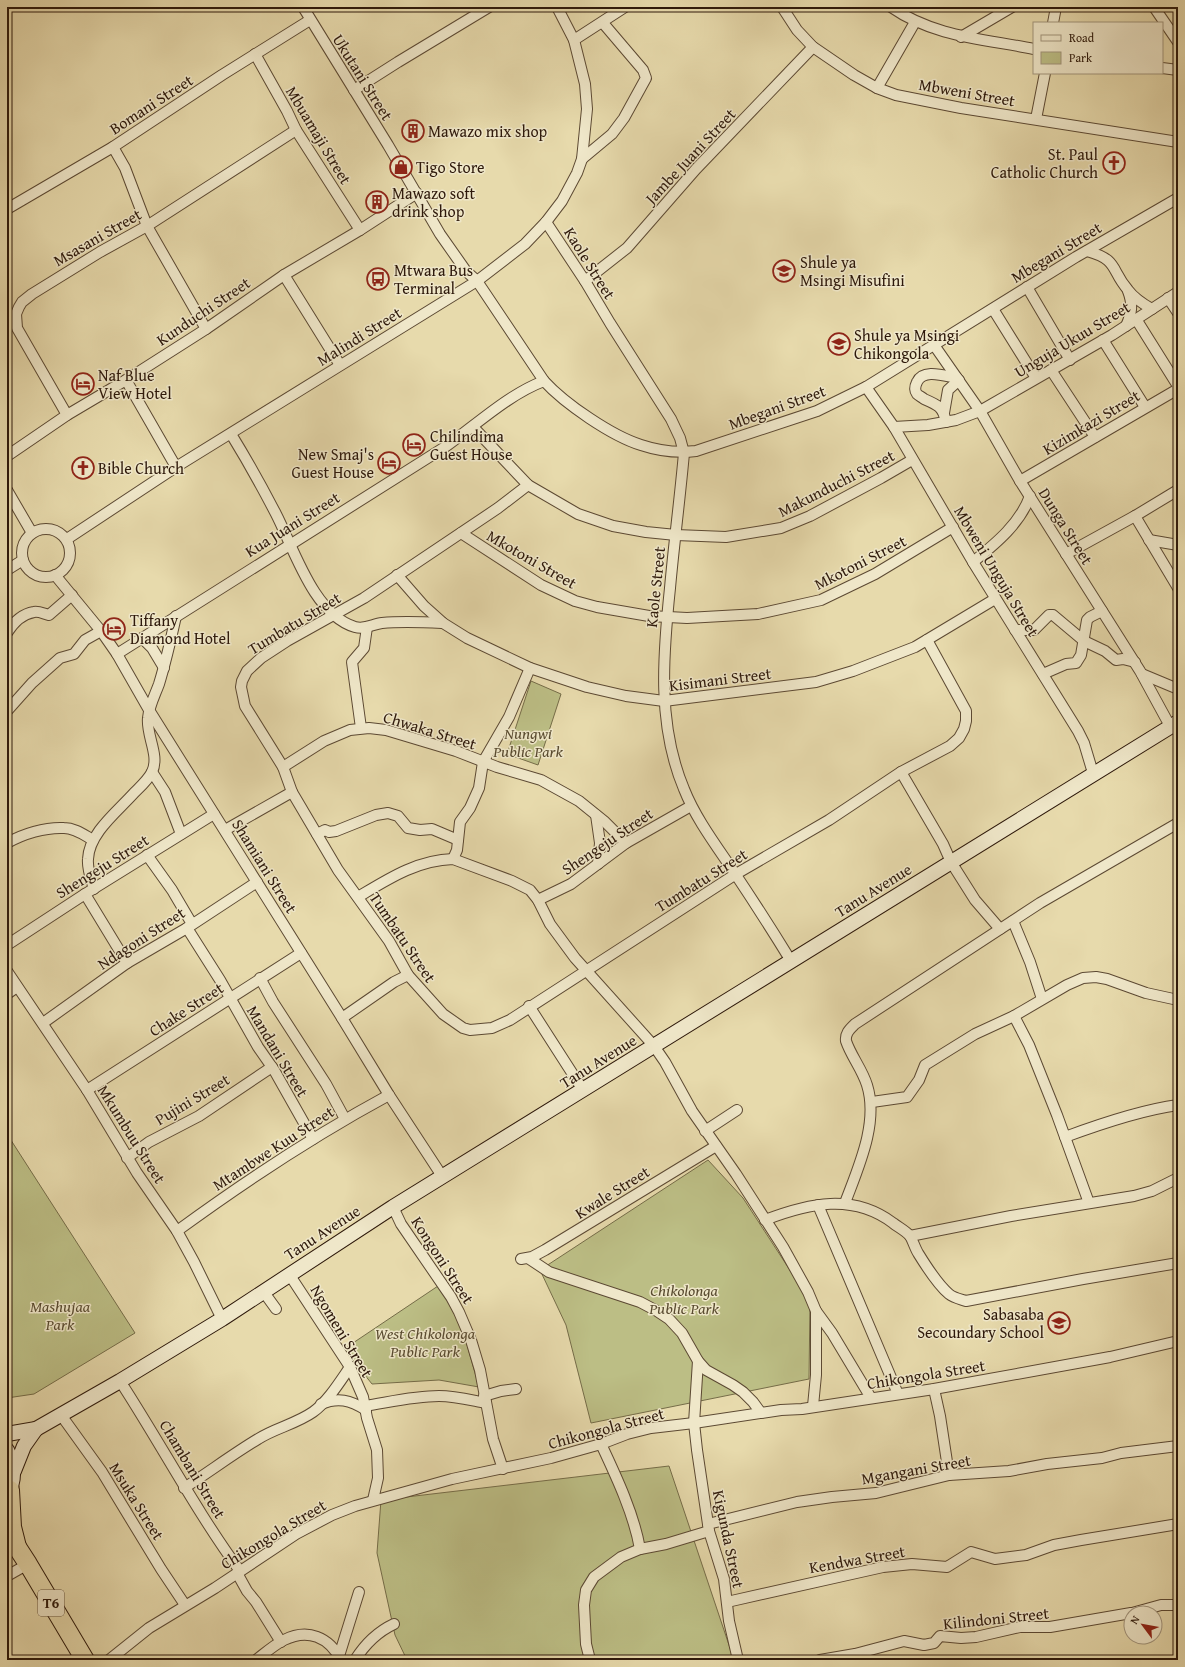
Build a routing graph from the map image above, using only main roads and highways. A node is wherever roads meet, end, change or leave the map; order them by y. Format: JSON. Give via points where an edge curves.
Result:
{"nodes":[{"id":1,"x":8,"y":1492,"type":"edge"},
{"id":2,"x":12,"y":1542,"type":"edge"},
{"id":3,"x":85,"y":1660,"type":"edge"}],
"edges":[{"from":1,"to":2,"type":"highway","number":"T6"},
{"from":2,"to":3,"type":"highway","number":"T6","via":[[28,1564]]}]}
